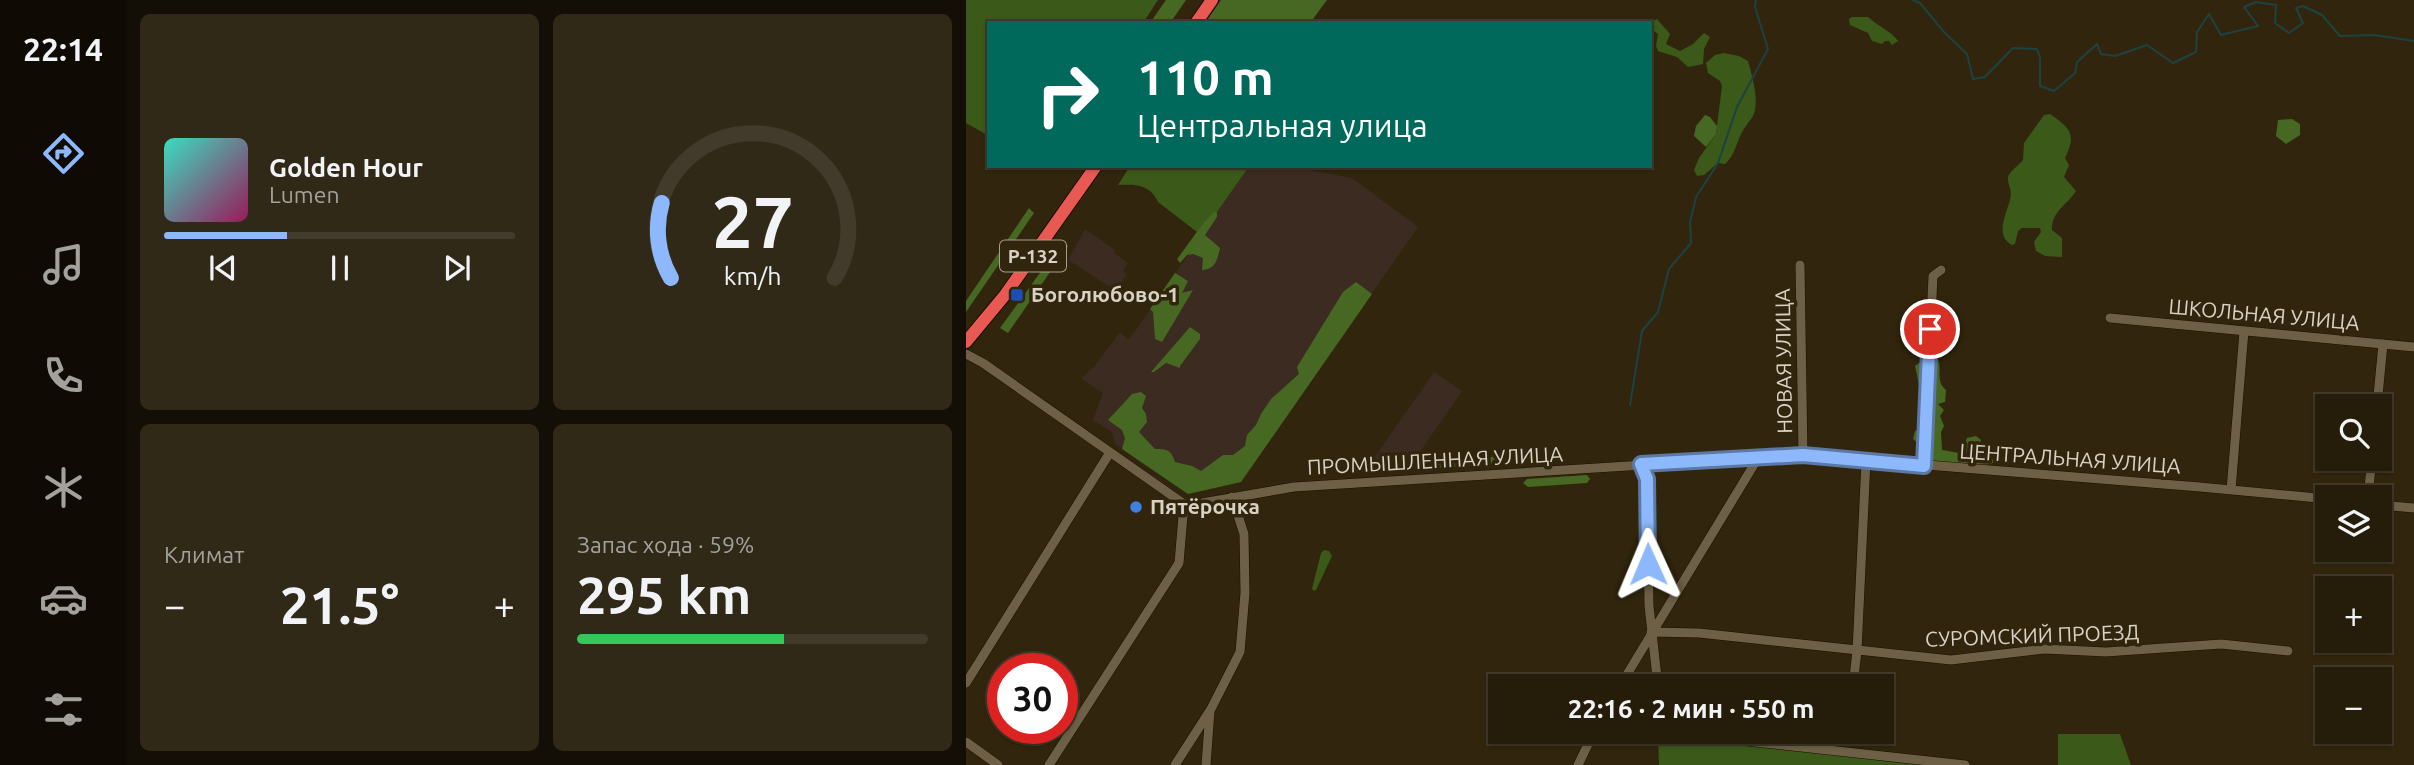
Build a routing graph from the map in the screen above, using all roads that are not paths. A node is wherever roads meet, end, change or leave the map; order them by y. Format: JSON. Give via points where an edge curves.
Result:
{"nodes":[{"id":1,"x":1202,"y":0,"type":"edge"},
{"id":2,"x":1212,"y":0,"type":"edge"},
{"id":3,"x":1187,"y":21,"type":"edge"},
{"id":4,"x":1197,"y":21,"type":"edge"},
{"id":5,"x":1086,"y":168,"type":"edge"},
{"id":6,"x":1095,"y":168,"type":"edge"},
{"id":7,"x":1800,"y":265,"type":"dead end"},
{"id":8,"x":1941,"y":270,"type":"dead end"},
{"id":9,"x":2110,"y":318,"type":"dead end"},
{"id":10,"x":2244,"y":331,"type":"junction"},
{"id":11,"x":966,"y":340,"type":"edge"},
{"id":12,"x":2383,"y":344,"type":"junction"},
{"id":13,"x":2414,"y":347,"type":"edge"},
{"id":14,"x":966,"y":354,"type":"edge"},
{"id":15,"x":2378,"y":394,"type":"edge"},
{"id":16,"x":1109,"y":454,"type":"junction"},
{"id":17,"x":1803,"y":455,"type":"junction"},
{"id":18,"x":1758,"y":458,"type":"junction"},
{"id":19,"x":1866,"y":461,"type":"junction"},
{"id":20,"x":1641,"y":464,"type":"junction"},
{"id":21,"x":1924,"y":466,"type":"junction"},
{"id":22,"x":2231,"y":490,"type":"junction"},
{"id":23,"x":1232,"y":497,"type":"junction"},
{"id":24,"x":2315,"y":498,"type":"edge"},
{"id":25,"x":1184,"y":504,"type":"junction"},
{"id":26,"x":2392,"y":506,"type":"edge"},
{"id":27,"x":2414,"y":508,"type":"edge"},
{"id":28,"x":1651,"y":632,"type":"junction"},
{"id":29,"x":1857,"y":652,"type":"junction"},
{"id":30,"x":2288,"y":652,"type":"dead end"},
{"id":31,"x":1627,"y":674,"type":"edge"},
{"id":32,"x":1656,"y":674,"type":"edge"},
{"id":33,"x":1854,"y":674,"type":"edge"},
{"id":34,"x":966,"y":683,"type":"edge"},
{"id":35,"x":1210,"y":709,"type":"junction"},
{"id":36,"x":966,"y":742,"type":"edge"},
{"id":37,"x":1588,"y":744,"type":"edge"},
{"id":38,"x":1773,"y":744,"type":"edge"},
{"id":39,"x":998,"y":765,"type":"edge"},
{"id":40,"x":1049,"y":765,"type":"edge"},
{"id":41,"x":1175,"y":765,"type":"edge"},
{"id":42,"x":1206,"y":765,"type":"edge"},
{"id":43,"x":1578,"y":765,"type":"edge"},
{"id":44,"x":1965,"y":765,"type":"edge"}],
"edges":[{"from":1,"to":3,"type":"highway"},
{"from":2,"to":4,"type":"highway"},
{"from":5,"to":11,"type":"highway","number":"Р-132"},
{"from":6,"to":11,"type":"highway","number":"Р-132","via":[[999,302]]},
{"from":7,"to":17,"type":"street","name":"НОВАЯ УЛИЦА"},
{"from":8,"to":21,"type":"street","via":[[1933,276]]},
{"from":9,"to":10,"type":"street","name":"ШКОЛЬНАЯ УЛИЦА"},
{"from":10,"to":12,"type":"street","name":"ШКОЛЬНАЯ УЛИЦА"},
{"from":10,"to":22,"type":"street"},
{"from":12,"to":13,"type":"street","name":"ШКОЛЬНАЯ УЛИЦА"},
{"from":12,"to":15,"type":"street"},
{"from":14,"to":16,"type":"street"},
{"from":16,"to":25,"type":"street"},
{"from":16,"to":34,"type":"street"},
{"from":17,"to":18,"type":"street","name":"ЦЕНТРАЛЬНАЯ УЛИЦА"},
{"from":17,"to":19,"type":"street","name":"ЦЕНТРАЛЬНАЯ УЛИЦА"},
{"from":18,"to":20,"type":"street","name":"ЦЕНТРАЛЬНАЯ УЛИЦА"},
{"from":18,"to":28,"type":"street"},
{"from":19,"to":21,"type":"street","name":"ЦЕНТРАЛЬНАЯ УЛИЦА"},
{"from":19,"to":29,"type":"street"},
{"from":20,"to":23,"type":"street","name":"ПРОМЫШЛЕННАЯ УЛИЦА","via":[[1294,487]]},
{"from":20,"to":28,"type":"street","via":[[1647,479]]},
{"from":21,"to":22,"type":"street","name":"ЦЕНТРАЛЬНАЯ УЛИЦА"},
{"from":22,"to":24,"type":"street","name":"ЦЕНТРАЛЬНАЯ УЛИЦА"},
{"from":23,"to":25,"type":"street","name":"ПРОМЫШЛЕННАЯ УЛИЦА"},
{"from":23,"to":35,"type":"street","via":[[1244,534],[1240,652]]},
{"from":25,"to":40,"type":"street","via":[[1179,563]]},
{"from":26,"to":27,"type":"street"},
{"from":28,"to":29,"type":"street","name":"СУРОМСКИЙ ПРОЕЗД","via":[[1699,633]]},
{"from":28,"to":31,"type":"street"},
{"from":28,"to":32,"type":"street"},
{"from":29,"to":30,"type":"street","name":"СУРОМСКИЙ ПРОЕЗД","via":[[1951,660],[2044,649],[2106,652],[2221,644]]},
{"from":29,"to":33,"type":"street"},
{"from":35,"to":41,"type":"street"},
{"from":35,"to":42,"type":"street"},
{"from":36,"to":39,"type":"street"},
{"from":37,"to":43,"type":"street"},
{"from":38,"to":44,"type":"street"}]}
